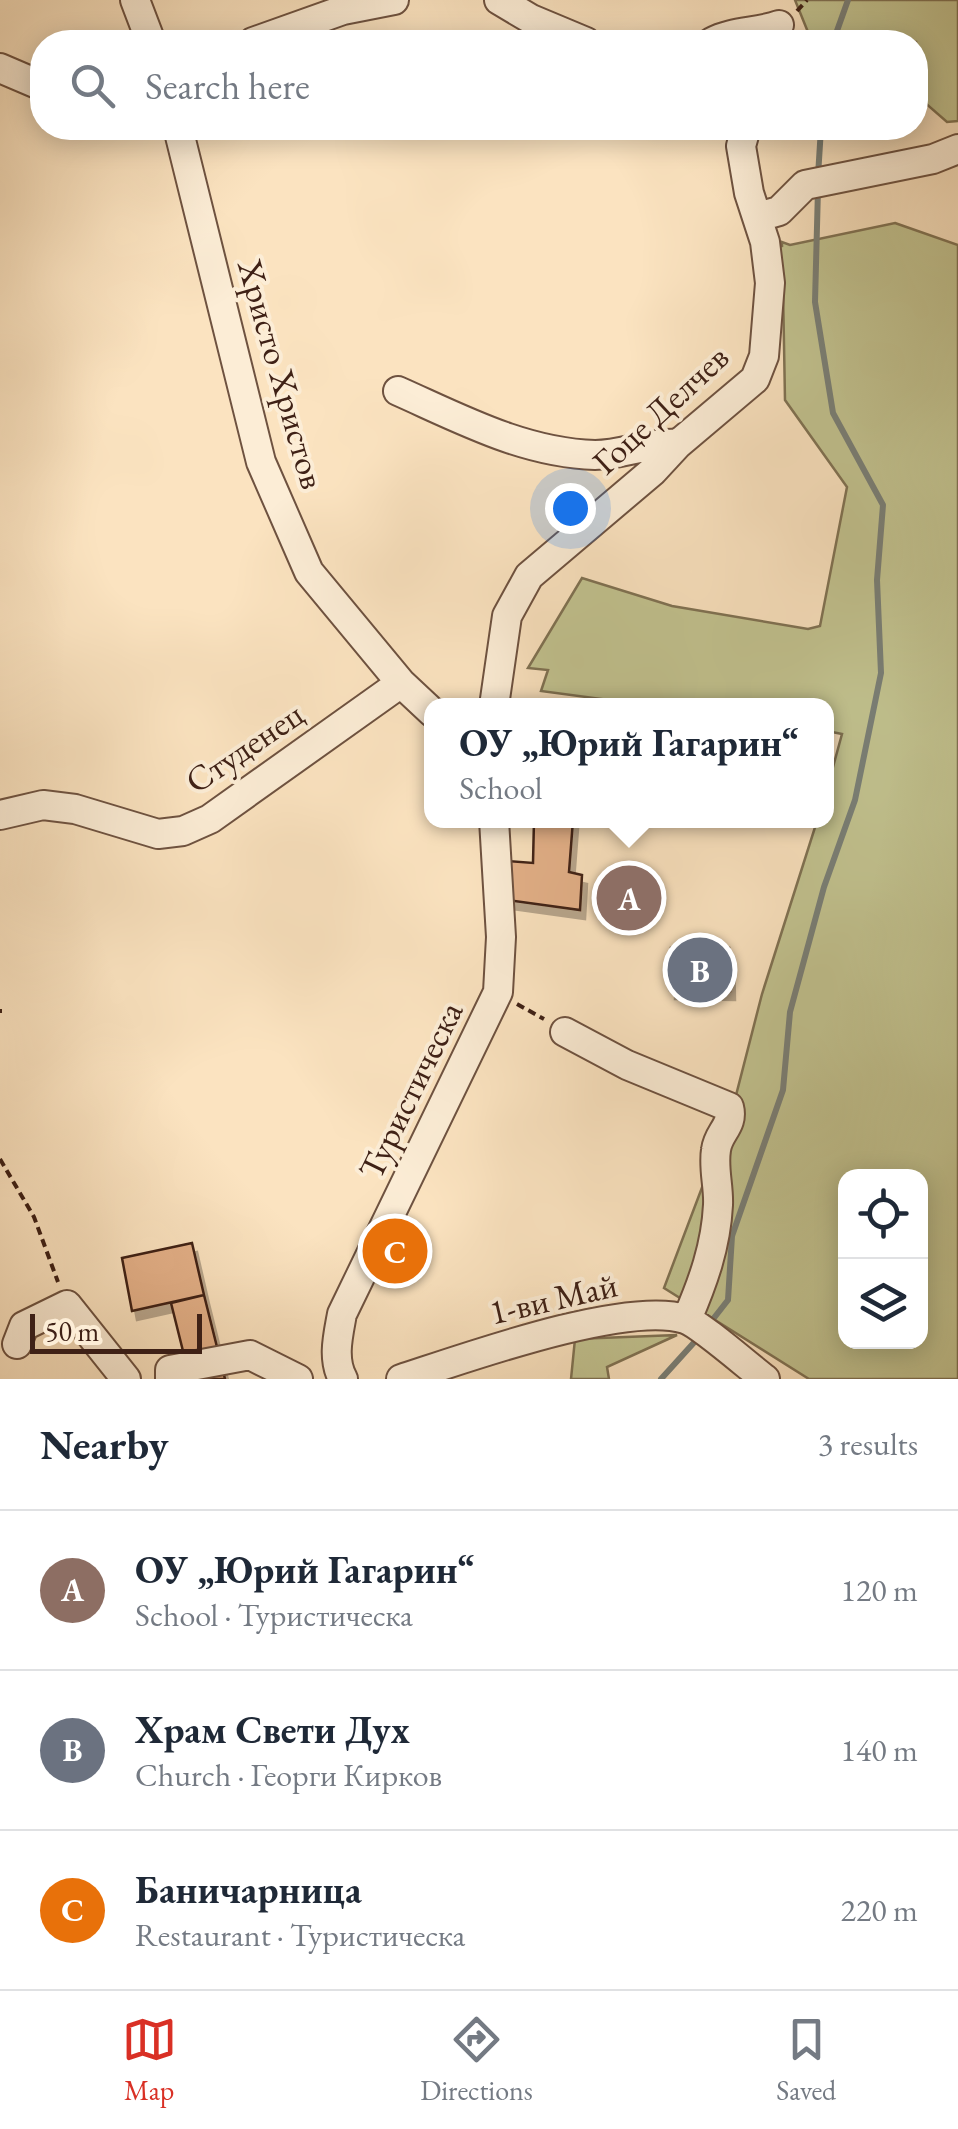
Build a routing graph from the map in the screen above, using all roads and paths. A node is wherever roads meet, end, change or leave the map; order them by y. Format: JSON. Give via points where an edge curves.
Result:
{"nodes":[{"id":1,"x":135,"y":0,"type":"edge"},
{"id":2,"x":394,"y":0,"type":"edge"},
{"id":3,"x":499,"y":0,"type":"edge"},
{"id":4,"x":146,"y":30,"type":"edge"},
{"id":5,"x":287,"y":30,"type":"edge"},
{"id":6,"x":558,"y":30,"type":"edge"},
{"id":7,"x":0,"y":68,"type":"edge"},
{"id":8,"x":30,"y":81,"type":"edge"},
{"id":9,"x":181,"y":140,"type":"edge"},
{"id":10,"x":743,"y":140,"type":"edge"},
{"id":11,"x":958,"y":149,"type":"edge"},
{"id":12,"x":758,"y":217,"type":"junction"},
{"id":13,"x":398,"y":391,"type":"dead end"},
{"id":14,"x":678,"y":444,"type":"junction"},
{"id":15,"x":401,"y":683,"type":"junction"},
{"id":16,"x":495,"y":698,"type":"edge"},
{"id":17,"x":424,"y":705,"type":"edge"},
{"id":18,"x":0,"y":815,"type":"edge"},
{"id":19,"x":494,"y":828,"type":"edge"},
{"id":20,"x":498,"y":992,"type":"junction"},
{"id":21,"x":565,"y":1032,"type":"joint"},
{"id":22,"x":0,"y":1159,"type":"edge"},
{"id":23,"x":67,"y":1305,"type":"junction"},
{"id":24,"x":698,"y":1327,"type":"junction"},
{"id":25,"x":17,"y":1344,"type":"dead end"},
{"id":26,"x":126,"y":1379,"type":"edge"},
{"id":27,"x":170,"y":1379,"type":"edge"},
{"id":28,"x":298,"y":1379,"type":"edge"},
{"id":29,"x":343,"y":1379,"type":"edge"},
{"id":30,"x":401,"y":1379,"type":"edge"},
{"id":31,"x":764,"y":1379,"type":"edge"}],
"edges":[{"from":1,"to":4,"type":"street"},
{"from":2,"to":5,"type":"street"},
{"from":3,"to":6,"type":"street"},
{"from":7,"to":8,"type":"street"},
{"from":9,"to":15,"type":"street","name":"Христо Христов","via":[[274,495],[309,572]]},
{"from":10,"to":12,"type":"street","name":"Гоце Делчев"},
{"from":11,"to":12,"type":"street","via":[[805,185],[779,211]]},
{"from":12,"to":14,"type":"street","name":"Гоце Делчев","via":[[770,283],[764,356],[755,379]]},
{"from":13,"to":14,"type":"street","via":[[509,440],[571,453]]},
{"from":14,"to":16,"type":"street","name":"Гоце Делчев","via":[[529,576],[507,616]]},
{"from":15,"to":17,"type":"street","name":"Христо Христов"},
{"from":15,"to":18,"type":"street","name":"Студенец","via":[[183,831],[158,834],[43,805]]},
{"from":19,"to":20,"type":"street","name":"Туристическа"},
{"from":20,"to":21,"type":"path"},
{"from":20,"to":29,"type":"street","name":"Туристическа","via":[[342,1314],[337,1368]]},
{"from":21,"to":24,"type":"street","via":[[729,1107],[729,1125],[716,1148],[716,1229]]},
{"from":22,"to":23,"type":"path","via":[[34,1217]]},
{"from":23,"to":25,"type":"street","via":[[24,1326]]},
{"from":23,"to":26,"type":"street"},
{"from":24,"to":30,"type":"street","name":"1-ви Май","via":[[652,1316],[615,1319]]},
{"from":24,"to":31,"type":"street"},
{"from":27,"to":28,"type":"street","via":[[170,1370],[250,1355]]}]}
